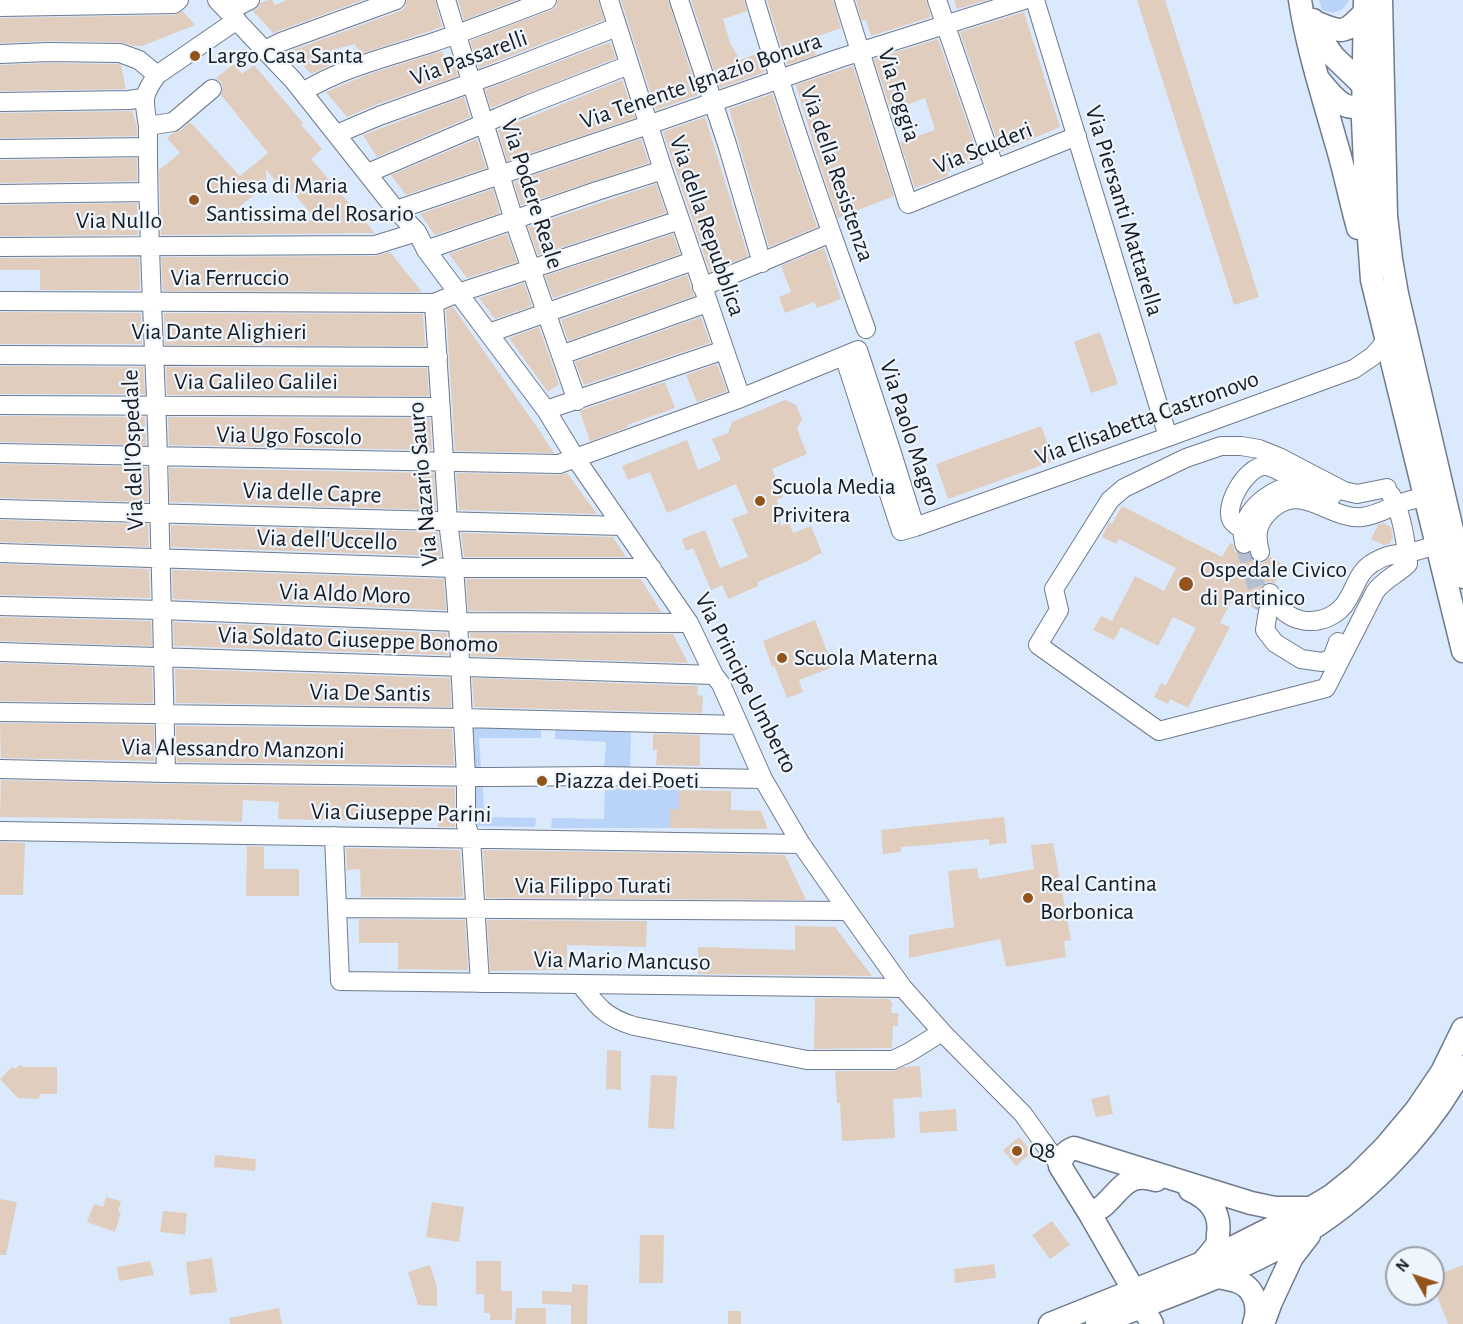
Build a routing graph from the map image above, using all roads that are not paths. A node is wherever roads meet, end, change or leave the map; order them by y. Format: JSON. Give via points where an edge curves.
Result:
{"nodes":[{"id":1,"x":180,"y":0,"type":"edge"},
{"id":2,"x":396,"y":0,"type":"edge"},
{"id":3,"x":446,"y":0,"type":"edge"},
{"id":4,"x":547,"y":0,"type":"edge"},
{"id":5,"x":609,"y":0,"type":"edge"},
{"id":6,"x":679,"y":0,"type":"edge"},
{"id":7,"x":754,"y":0,"type":"edge"},
{"id":8,"x":844,"y":0,"type":"edge"},
{"id":9,"x":937,"y":0,"type":"edge"},
{"id":10,"x":1024,"y":0,"type":"edge"},
{"id":11,"x":1035,"y":0,"type":"edge"},
{"id":12,"x":1301,"y":0,"type":"edge"},
{"id":13,"x":247,"y":1,"type":"edge"},
{"id":14,"x":1371,"y":4,"type":"edge"},
{"id":15,"x":0,"y":6,"type":"edge"},
{"id":16,"x":227,"y":11,"type":"edge"},
{"id":17,"x":1315,"y":22,"type":"junction"},
{"id":18,"x":945,"y":25,"type":"junction"},
{"id":19,"x":617,"y":27,"type":"junction"},
{"id":20,"x":457,"y":34,"type":"junction"},
{"id":21,"x":273,"y":46,"type":"junction"},
{"id":22,"x":860,"y":51,"type":"junction"},
{"id":23,"x":0,"y":54,"type":"edge"},
{"id":24,"x":629,"y":65,"type":"junction"},
{"id":25,"x":1382,"y":72,"type":"junction"},
{"id":26,"x":157,"y":75,"type":"junction"},
{"id":27,"x":1318,"y":77,"type":"junction"},
{"id":28,"x":778,"y":79,"type":"junction"},
{"id":29,"x":472,"y":83,"type":"junction"},
{"id":30,"x":212,"y":89,"type":"dead end"},
{"id":31,"x":303,"y":92,"type":"junction"},
{"id":32,"x":1366,"y":95,"type":"junction"},
{"id":33,"x":136,"y":99,"type":"junction"},
{"id":34,"x":0,"y":102,"type":"edge"},
{"id":35,"x":712,"y":102,"type":"junction"},
{"id":36,"x":1383,"y":118,"type":"junction"},
{"id":37,"x":484,"y":124,"type":"junction"},
{"id":38,"x":648,"y":125,"type":"junction"},
{"id":39,"x":147,"y":126,"type":"junction"},
{"id":40,"x":337,"y":134,"type":"junction"},
{"id":41,"x":1077,"y":136,"type":"junction"},
{"id":42,"x":147,"y":147,"type":"junction"},
{"id":43,"x":0,"y":148,"type":"edge"},
{"id":44,"x":995,"y":169,"type":"junction"},
{"id":45,"x":663,"y":170,"type":"junction"},
{"id":46,"x":368,"y":173,"type":"junction"},
{"id":47,"x":501,"y":175,"type":"junction"},
{"id":48,"x":148,"y":192,"type":"junction"},
{"id":49,"x":0,"y":194,"type":"edge"},
{"id":50,"x":908,"y":204,"type":"joint"},
{"id":51,"x":396,"y":210,"type":"junction"},
{"id":52,"x":514,"y":220,"type":"junction"},
{"id":53,"x":680,"y":220,"type":"junction"},
{"id":54,"x":417,"y":232,"type":"junction"},
{"id":55,"x":831,"y":233,"type":"junction"},
{"id":56,"x":150,"y":245,"type":"junction"},
{"id":57,"x":0,"y":247,"type":"edge"},
{"id":58,"x":426,"y":250,"type":"junction"},
{"id":59,"x":693,"y":261,"type":"junction"},
{"id":60,"x":762,"y":262,"type":"junction"},
{"id":61,"x":531,"y":270,"type":"junction"},
{"id":62,"x":1372,"y":280,"type":"junction"},
{"id":63,"x":458,"y":293,"type":"junction"},
{"id":64,"x":705,"y":295,"type":"junction"},
{"id":65,"x":0,"y":301,"type":"edge"},
{"id":66,"x":151,"y":301,"type":"junction"},
{"id":67,"x":434,"y":303,"type":"junction"},
{"id":68,"x":546,"y":313,"type":"junction"},
{"id":69,"x":866,"y":329,"type":"dead end"},
{"id":70,"x":489,"y":333,"type":"junction"},
{"id":71,"x":1386,"y":341,"type":"junction"},
{"id":72,"x":724,"y":350,"type":"junction"},
{"id":73,"x":0,"y":355,"type":"edge"},
{"id":74,"x":154,"y":355,"type":"junction"},
{"id":75,"x":561,"y":355,"type":"junction"},
{"id":76,"x":438,"y":357,"type":"junction"},
{"id":77,"x":741,"y":398,"type":"junction"},
{"id":78,"x":577,"y":401,"type":"junction"},
{"id":79,"x":0,"y":405,"type":"edge"},
{"id":80,"x":155,"y":405,"type":"junction"},
{"id":81,"x":440,"y":407,"type":"junction"},
{"id":82,"x":546,"y":410,"type":"junction"},
{"id":83,"x":1168,"y":437,"type":"junction"},
{"id":84,"x":0,"y":453,"type":"edge"},
{"id":85,"x":158,"y":457,"type":"junction"},
{"id":86,"x":576,"y":459,"type":"junction"},
{"id":87,"x":444,"y":463,"type":"junction"},
{"id":88,"x":1310,"y":487,"type":"junction"},
{"id":89,"x":1389,"y":491,"type":"junction"},
{"id":90,"x":1435,"y":499,"type":"junction"},
{"id":91,"x":0,"y":509,"type":"edge"},
{"id":92,"x":158,"y":513,"type":"junction"},
{"id":93,"x":448,"y":522,"type":"junction"},
{"id":94,"x":622,"y":526,"type":"junction"},
{"id":95,"x":915,"y":527,"type":"joint"},
{"id":96,"x":1249,"y":542,"type":"junction"},
{"id":97,"x":1438,"y":545,"type":"junction"},
{"id":98,"x":0,"y":553,"type":"edge"},
{"id":99,"x":161,"y":558,"type":"junction"},
{"id":100,"x":1408,"y":563,"type":"junction"},
{"id":101,"x":454,"y":568,"type":"junction"},
{"id":102,"x":652,"y":568,"type":"junction"},
{"id":103,"x":1463,"y":577,"type":"edge"},
{"id":104,"x":1267,"y":603,"type":"junction"},
{"id":105,"x":0,"y":606,"type":"edge"},
{"id":106,"x":161,"y":610,"type":"junction"},
{"id":107,"x":1350,"y":616,"type":"junction"},
{"id":108,"x":458,"y":622,"type":"junction"},
{"id":109,"x":689,"y":623,"type":"junction"},
{"id":110,"x":1463,"y":651,"type":"edge"},
{"id":111,"x":0,"y":652,"type":"edge"},
{"id":112,"x":163,"y":658,"type":"junction"},
{"id":113,"x":460,"y":668,"type":"junction"},
{"id":114,"x":714,"y":675,"type":"junction"},
{"id":115,"x":0,"y":712,"type":"edge"},
{"id":116,"x":165,"y":715,"type":"junction"},
{"id":117,"x":462,"y":718,"type":"junction"},
{"id":118,"x":739,"y":725,"type":"junction"},
{"id":119,"x":0,"y":769,"type":"edge"},
{"id":120,"x":166,"y":773,"type":"junction"},
{"id":121,"x":466,"y":777,"type":"junction"},
{"id":122,"x":763,"y":778,"type":"junction"},
{"id":123,"x":0,"y":831,"type":"edge"},
{"id":124,"x":334,"y":836,"type":"junction"},
{"id":125,"x":471,"y":838,"type":"junction"},
{"id":126,"x":801,"y":844,"type":"junction"},
{"id":127,"x":337,"y":908,"type":"junction"},
{"id":128,"x":475,"y":909,"type":"junction"},
{"id":129,"x":848,"y":911,"type":"junction"},
{"id":130,"x":480,"y":983,"type":"junction"},
{"id":131,"x":580,"y":984,"type":"junction"},
{"id":132,"x":903,"y":988,"type":"junction"},
{"id":133,"x":1463,"y":1029,"type":"edge"},
{"id":134,"x":942,"y":1032,"type":"junction"},
{"id":135,"x":1463,"y":1067,"type":"edge"},
{"id":136,"x":1067,"y":1157,"type":"junction"},
{"id":137,"x":1090,"y":1214,"type":"junction"},
{"id":138,"x":1313,"y":1217,"type":"junction"},
{"id":139,"x":1210,"y":1270,"type":"junction"},
{"id":140,"x":1129,"y":1282,"type":"dead end"},
{"id":141,"x":1050,"y":1324,"type":"edge"},
{"id":142,"x":1097,"y":1324,"type":"edge"},
{"id":143,"x":1254,"y":1324,"type":"edge"},
{"id":144,"x":1263,"y":1324,"type":"edge"}],
"edges":[{"from":1,"to":15,"type":"street","via":[[174,4]]},
{"from":2,"to":21,"type":"street"},
{"from":3,"to":20,"type":"street","name":"Via Podere Reale"},
{"from":4,"to":20,"type":"street"},
{"from":5,"to":19,"type":"street","name":"Via della Repubblica"},
{"from":6,"to":35,"type":"street"},
{"from":7,"to":28,"type":"street","name":"Via della Resistenza"},
{"from":8,"to":22,"type":"street","name":"Via Foggia"},
{"from":9,"to":18,"type":"street"},
{"from":10,"to":18,"type":"street","name":"Via Tenente Ignazio Bonura"},
{"from":11,"to":41,"type":"street","name":"Via Piersanti Mattarella"},
{"from":12,"to":17,"type":"main road"},
{"from":12,"to":27,"type":"main road"},
{"from":13,"to":16,"type":"street"},
{"from":14,"to":17,"type":"main road","via":[[1352,26],[1342,30]]},
{"from":14,"to":25,"type":"main road"},
{"from":14,"to":32,"type":"main road"},
{"from":16,"to":21,"type":"street","name":"Via Principe Umberto"},
{"from":16,"to":26,"type":"street"},
{"from":17,"to":32,"type":"main road","via":[[1323,42]]},
{"from":18,"to":22,"type":"street","name":"Via Tenente Ignazio Bonura"},
{"from":18,"to":44,"type":"street"},
{"from":19,"to":24,"type":"street","name":"Via della Repubblica"},
{"from":19,"to":29,"type":"street","name":"Via Passarelli"},
{"from":20,"to":29,"type":"street","name":"Via Podere Reale"},
{"from":20,"to":31,"type":"street","via":[[364,65]]},
{"from":21,"to":31,"type":"street","name":"Via Principe Umberto"},
{"from":22,"to":28,"type":"street","name":"Via Tenente Ignazio Bonura"},
{"from":22,"to":50,"type":"street","name":"Via Foggia"},
{"from":23,"to":26,"type":"street","via":[[120,52],[140,60]]},
{"from":24,"to":37,"type":"street"},
{"from":24,"to":38,"type":"street","name":"Via della Repubblica"},
{"from":25,"to":32,"type":"main road"},
{"from":25,"to":36,"type":"main road"},
{"from":26,"to":33,"type":"street"},
{"from":27,"to":32,"type":"main road","via":[[1344,106],[1354,108]]},
{"from":27,"to":62,"type":"main road"},
{"from":28,"to":35,"type":"street","name":"Via Tenente Ignazio Bonura"},
{"from":28,"to":55,"type":"street","name":"Via della Resistenza"},
{"from":29,"to":37,"type":"street","name":"Via Podere Reale"},
{"from":29,"to":40,"type":"street","name":"Via Passarelli"},
{"from":30,"to":39,"type":"street","via":[[173,122]]},
{"from":31,"to":40,"type":"street","name":"Via Principe Umberto"},
{"from":32,"to":36,"type":"main road"},
{"from":32,"to":62,"type":"main road"},
{"from":33,"to":34,"type":"street"},
{"from":33,"to":39,"type":"street"},
{"from":35,"to":38,"type":"street","name":"Via Tenente Ignazio Bonura"},
{"from":35,"to":60,"type":"street"},
{"from":36,"to":90,"type":"main road","via":[[1391,259]]},
{"from":37,"to":46,"type":"street"},
{"from":37,"to":47,"type":"street","name":"Via Podere Reale"},
{"from":38,"to":45,"type":"street","name":"Via della Repubblica"},
{"from":38,"to":47,"type":"street","name":"Via Tenente Ignazio Bonura"},
{"from":39,"to":42,"type":"street","name":"Via dell'Ospedale"},
{"from":40,"to":46,"type":"street","name":"Via Principe Umberto"},
{"from":41,"to":44,"type":"street","name":"Via Scuderi"},
{"from":41,"to":83,"type":"street","name":"Via Piersanti Mattarella"},
{"from":42,"to":43,"type":"street"},
{"from":42,"to":48,"type":"street","name":"Via dell'Ospedale"},
{"from":44,"to":50,"type":"street","name":"Via Scuderi"},
{"from":45,"to":52,"type":"street"},
{"from":45,"to":53,"type":"street","name":"Via della Repubblica"},
{"from":46,"to":51,"type":"street","name":"Via Principe Umberto"},
{"from":47,"to":51,"type":"street","name":"Via Tenente Ignazio Bonura"},
{"from":47,"to":52,"type":"street","name":"Via Podere Reale"},
{"from":48,"to":49,"type":"street"},
{"from":48,"to":56,"type":"street","name":"Via dell'Ospedale"},
{"from":51,"to":54,"type":"street","name":"Via Principe Umberto"},
{"from":52,"to":58,"type":"street"},
{"from":52,"to":61,"type":"street","name":"Via Podere Reale"},
{"from":53,"to":59,"type":"street","name":"Via della Repubblica"},
{"from":53,"to":61,"type":"street","name":"Via Ferruccio"},
{"from":54,"to":56,"type":"street","name":"Via Nullo","via":[[375,245]]},
{"from":54,"to":58,"type":"street","name":"Via Principe Umberto"},
{"from":55,"to":60,"type":"street"},
{"from":55,"to":69,"type":"street","name":"Via della Resistenza"},
{"from":56,"to":57,"type":"street","name":"Via Nullo"},
{"from":56,"to":66,"type":"street","name":"Via dell'Ospedale"},
{"from":58,"to":63,"type":"street","name":"Via Principe Umberto"},
{"from":59,"to":64,"type":"street","name":"Via della Repubblica"},
{"from":59,"to":68,"type":"street"},
{"from":60,"to":64,"type":"street"},
{"from":61,"to":63,"type":"street","name":"Via Ferruccio"},
{"from":61,"to":68,"type":"street","name":"Via Podere Reale"},
{"from":62,"to":71,"type":"main road"},
{"from":63,"to":67,"type":"street","name":"Via Ferruccio"},
{"from":63,"to":70,"type":"street","name":"Via Principe Umberto"},
{"from":64,"to":72,"type":"street","name":"Via della Repubblica"},
{"from":64,"to":75,"type":"street"},
{"from":65,"to":66,"type":"street","name":"Via Ferruccio"},
{"from":66,"to":67,"type":"street","name":"Via Ferruccio"},
{"from":66,"to":74,"type":"street","name":"Via dell'Ospedale"},
{"from":67,"to":76,"type":"street","name":"Via Nazario Sauro"},
{"from":68,"to":70,"type":"street"},
{"from":68,"to":75,"type":"street","name":"Via Podere Reale"},
{"from":70,"to":82,"type":"street","name":"Via Principe Umberto"},
{"from":71,"to":83,"type":"street","name":"Via Elisabetta Castronovo","via":[[1354,369]]},
{"from":71,"to":90,"type":"main road"},
{"from":72,"to":77,"type":"street","name":"Via della Repubblica"},
{"from":72,"to":78,"type":"street"},
{"from":73,"to":74,"type":"street","name":"Via Dante Alighieri"},
{"from":74,"to":76,"type":"street","name":"Via Dante Alighieri"},
{"from":74,"to":80,"type":"street","name":"Via dell'Ospedale"},
{"from":75,"to":78,"type":"street","name":"Via Podere Reale"},
{"from":76,"to":81,"type":"street","name":"Via Nazario Sauro"},
{"from":77,"to":86,"type":"street","name":"Via Paolo Magro"},
{"from":77,"to":95,"type":"street","name":"Via Paolo Magro","via":[[851,353],[901,531]]},
{"from":78,"to":82,"type":"street"},
{"from":79,"to":80,"type":"street","name":"Via Galileo Galilei"},
{"from":80,"to":81,"type":"street","name":"Via Galileo Galilei"},
{"from":80,"to":85,"type":"street","name":"Via dell'Ospedale"},
{"from":81,"to":87,"type":"street","name":"Via Nazario Sauro"},
{"from":82,"to":86,"type":"street","name":"Via Principe Umberto"},
{"from":83,"to":95,"type":"street","name":"Via Elisabetta Castronovo"},
{"from":84,"to":85,"type":"street","name":"Via Ugo Foscolo"},
{"from":85,"to":87,"type":"street","name":"Via Ugo Foscolo"},
{"from":85,"to":92,"type":"street","name":"Via dell'Ospedale"},
{"from":86,"to":87,"type":"street","name":"Via Ugo Foscolo","via":[[559,464]]},
{"from":86,"to":94,"type":"street","name":"Via Principe Umberto"},
{"from":87,"to":93,"type":"street","name":"Via Nazario Sauro"},
{"from":88,"to":89,"type":"street","via":[[1354,503],[1373,501]]},
{"from":88,"to":96,"type":"street","via":[[1284,488],[1263,499],[1254,508]]},
{"from":88,"to":96,"type":"street","via":[[1266,465],[1256,467],[1241,482],[1230,510],[1232,521]]},
{"from":89,"to":90,"type":"street"},
{"from":89,"to":96,"type":"street","via":[[1376,513],[1362,517],[1307,500],[1288,501],[1271,510],[1260,524],[1257,541]]},
{"from":89,"to":100,"type":"street"},
{"from":89,"to":100,"type":"street","via":[[1344,491],[1279,457],[1250,447],[1221,446],[1186,458],[1124,488],[1110,500],[1054,589],[1059,610],[1038,645],[1159,731],[1326,688],[1375,592]]},
{"from":90,"to":97,"type":"main road"},
{"from":90,"to":103,"type":"main road"},
{"from":91,"to":92,"type":"street","name":"Via delle Capre"},
{"from":92,"to":93,"type":"street","name":"Via delle Capre"},
{"from":92,"to":99,"type":"street","name":"Via dell'Ospedale"},
{"from":93,"to":94,"type":"street","name":"Via delle Capre"},
{"from":93,"to":101,"type":"street","name":"Via Nazario Sauro"},
{"from":94,"to":102,"type":"street","name":"Via Principe Umberto"},
{"from":97,"to":100,"type":"street"},
{"from":97,"to":110,"type":"main road"},
{"from":98,"to":99,"type":"street","name":"Via dell'Uccello"},
{"from":99,"to":101,"type":"street","name":"Via dell'Uccello"},
{"from":99,"to":106,"type":"street","name":"Via dell'Ospedale"},
{"from":100,"to":104,"type":"street","via":[[1391,554],[1367,568],[1342,608],[1325,619],[1307,621]]},
{"from":100,"to":107,"type":"street","via":[[1380,572],[1370,581]]},
{"from":101,"to":102,"type":"street","name":"Via dell'Uccello"},
{"from":101,"to":108,"type":"street","name":"Via Nazario Sauro"},
{"from":102,"to":109,"type":"street","name":"Via Principe Umberto"},
{"from":104,"to":107,"type":"street","via":[[1275,619],[1284,626],[1306,632],[1329,629]]},
{"from":104,"to":107,"type":"street","via":[[1265,630],[1275,644],[1301,658],[1322,662],[1332,658]]},
{"from":105,"to":106,"type":"street","name":"Via Aldo Moro"},
{"from":106,"to":108,"type":"street","name":"Via Aldo Moro"},
{"from":106,"to":112,"type":"street","name":"Via dell'Ospedale"},
{"from":108,"to":109,"type":"street","name":"Via Aldo Moro"},
{"from":108,"to":113,"type":"street","name":"Via Nazario Sauro"},
{"from":109,"to":114,"type":"street","name":"Via Principe Umberto"},
{"from":111,"to":112,"type":"street","name":"Via Soldato Giuseppe Bonomo"},
{"from":112,"to":113,"type":"street","name":"Via Soldato Giuseppe Bonomo"},
{"from":112,"to":116,"type":"street","name":"Via dell'Ospedale"},
{"from":113,"to":114,"type":"street","name":"Via Soldato Giuseppe Bonomo"},
{"from":113,"to":117,"type":"street","name":"Via Nazario Sauro"},
{"from":114,"to":118,"type":"street","name":"Via Principe Umberto","via":[[722,684]]},
{"from":115,"to":116,"type":"street","name":"Via De Santis"},
{"from":116,"to":117,"type":"street","name":"Via De Santis"},
{"from":116,"to":120,"type":"street","name":"Via dell'Ospedale"},
{"from":117,"to":118,"type":"street","name":"Via De Santis"},
{"from":117,"to":121,"type":"street","name":"Via Nazario Sauro"},
{"from":118,"to":122,"type":"street","name":"Via Principe Umberto"},
{"from":119,"to":120,"type":"street","name":"Via Alessandro Manzoni"},
{"from":120,"to":121,"type":"street","name":"Via Alessandro Manzoni"},
{"from":121,"to":122,"type":"street"},
{"from":121,"to":125,"type":"street","name":"Via Nazario Sauro","via":[[466,825]]},
{"from":122,"to":126,"type":"street","name":"Via Principe Umberto"},
{"from":123,"to":124,"type":"street","name":"Via Giuseppe Parini"},
{"from":124,"to":125,"type":"street","name":"Via Giuseppe Parini"},
{"from":124,"to":127,"type":"street"},
{"from":125,"to":126,"type":"street","name":"Via Giuseppe Parini"},
{"from":125,"to":128,"type":"street","name":"Via Nazario Sauro"},
{"from":126,"to":129,"type":"street","name":"Via Principe Umberto"},
{"from":127,"to":128,"type":"street","name":"Via Filippo Turati"},
{"from":127,"to":130,"type":"street","name":"Via Mario Mancuso","via":[[340,981]]},
{"from":128,"to":129,"type":"street","name":"Via Filippo Turati"},
{"from":128,"to":130,"type":"street","name":"Via Nazario Sauro"},
{"from":129,"to":132,"type":"street","name":"Via Principe Umberto"},
{"from":130,"to":131,"type":"street","name":"Via Mario Mancuso"},
{"from":131,"to":132,"type":"street","name":"Via Mario Mancuso"},
{"from":131,"to":134,"type":"street","via":[[598,1006],[618,1021],[807,1060],[893,1060]]},
{"from":132,"to":134,"type":"street","name":"Via Principe Umberto"},
{"from":133,"to":138,"type":"main road","via":[[1442,1072],[1417,1109],[1385,1147]]},
{"from":134,"to":136,"type":"street","name":"Via Principe Umberto","via":[[1039,1135]]},
{"from":135,"to":138,"type":"main road","via":[[1429,1119],[1397,1158],[1368,1186]]},
{"from":136,"to":137,"type":"main road"},
{"from":136,"to":138,"type":"main road"},
{"from":137,"to":139,"type":"main road","via":[[1135,1178],[1147,1177],[1193,1191],[1217,1213],[1219,1230]]},
{"from":137,"to":140,"type":"main road"},
{"from":138,"to":139,"type":"main road"},
{"from":138,"to":144,"type":"main road"},
{"from":139,"to":141,"type":"main road"},
{"from":139,"to":142,"type":"main road"},
{"from":139,"to":143,"type":"main road","via":[[1250,1290],[1256,1299]]}]}
